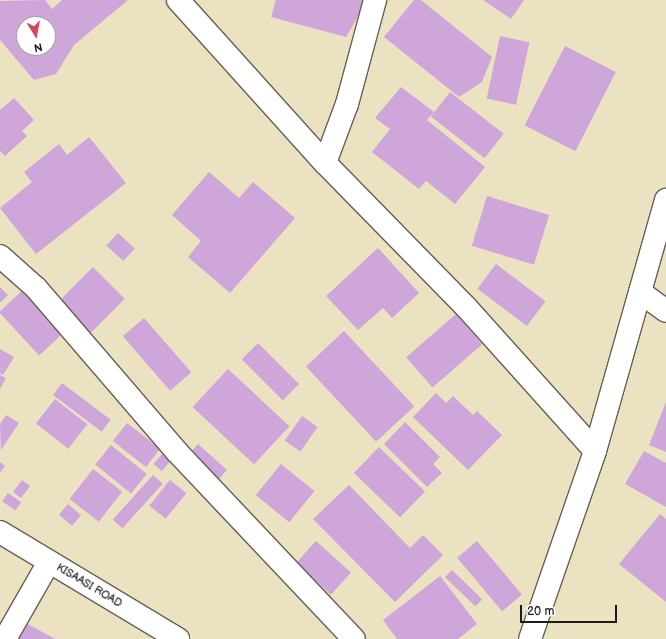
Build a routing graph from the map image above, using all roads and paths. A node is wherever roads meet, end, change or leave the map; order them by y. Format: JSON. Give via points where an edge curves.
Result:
{"nodes":[{"id":1,"x":178,"y":0,"type":"edge"},
{"id":2,"x":375,"y":0,"type":"edge"},
{"id":3,"x":325,"y":163,"type":"junction"},
{"id":4,"x":666,"y":200,"type":"edge"},
{"id":5,"x":0,"y":256,"type":"edge"},
{"id":6,"x":640,"y":292,"type":"junction"},
{"id":7,"x":666,"y":311,"type":"edge"},
{"id":8,"x":595,"y":451,"type":"junction"},
{"id":9,"x":0,"y":532,"type":"edge"},
{"id":10,"x":49,"y":562,"type":"junction"},
{"id":11,"x":5,"y":639,"type":"edge"},
{"id":12,"x":178,"y":639,"type":"edge"},
{"id":13,"x":354,"y":639,"type":"edge"},
{"id":14,"x":530,"y":639,"type":"edge"}],
"edges":[{"from":1,"to":3,"type":"street"},
{"from":2,"to":3,"type":"street","via":[[347,104]]},
{"from":3,"to":8,"type":"street","via":[[466,307]]},
{"from":4,"to":6,"type":"street"},
{"from":5,"to":13,"type":"street","via":[[36,288],[177,452]]},
{"from":6,"to":7,"type":"street"},
{"from":6,"to":8,"type":"street"},
{"from":8,"to":14,"type":"street"},
{"from":9,"to":10,"type":"street","name":"KISAASI ROAD"},
{"from":10,"to":11,"type":"street"},
{"from":10,"to":12,"type":"street","name":"KISAASI ROAD"}]}
